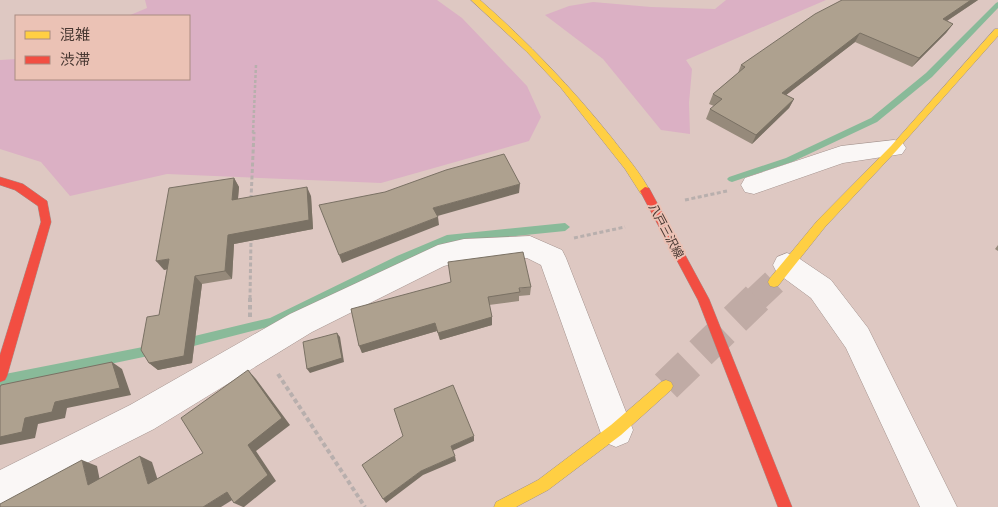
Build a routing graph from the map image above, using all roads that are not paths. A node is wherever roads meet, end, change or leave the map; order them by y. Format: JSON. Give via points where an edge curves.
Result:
{"nodes":[{"id":1,"x":475,"y":0,"type":"edge"},
{"id":2,"x":998,"y":32,"type":"edge"},
{"id":3,"x":894,"y":148,"type":"junction"},
{"id":4,"x":0,"y":181,"type":"edge"},
{"id":5,"x":754,"y":185,"type":"road end"},
{"id":6,"x":781,"y":273,"type":"joint"},
{"id":7,"x":0,"y":376,"type":"edge"},
{"id":8,"x":666,"y":386,"type":"tunnel mouth"},
{"id":9,"x":616,"y":430,"type":"junction"},
{"id":10,"x":0,"y":489,"type":"edge"},
{"id":11,"x":501,"y":507,"type":"edge"},
{"id":12,"x":785,"y":507,"type":"edge"},
{"id":13,"x":939,"y":507,"type":"edge"}],
"edges":[{"from":1,"to":12,"type":"street","name":"八戸三沢線","via":[[514,33],[561,81],[642,186],[703,300]]},
{"from":2,"to":3,"type":"street"},
{"from":3,"to":5,"type":"street","via":[[841,155]]},
{"from":3,"to":6,"type":"street","via":[[821,224]]},
{"from":4,"to":7,"type":"street","via":[[19,187],[43,204],[46,222]]},
{"from":6,"to":13,"type":"street","via":[[821,289],[857,338]]},
{"from":8,"to":9,"type":"street"},
{"from":9,"to":10,"type":"street","via":[[552,258],[530,247],[464,250],[438,256],[300,323],[142,417]]},
{"from":9,"to":11,"type":"street","via":[[543,485]]}]}
